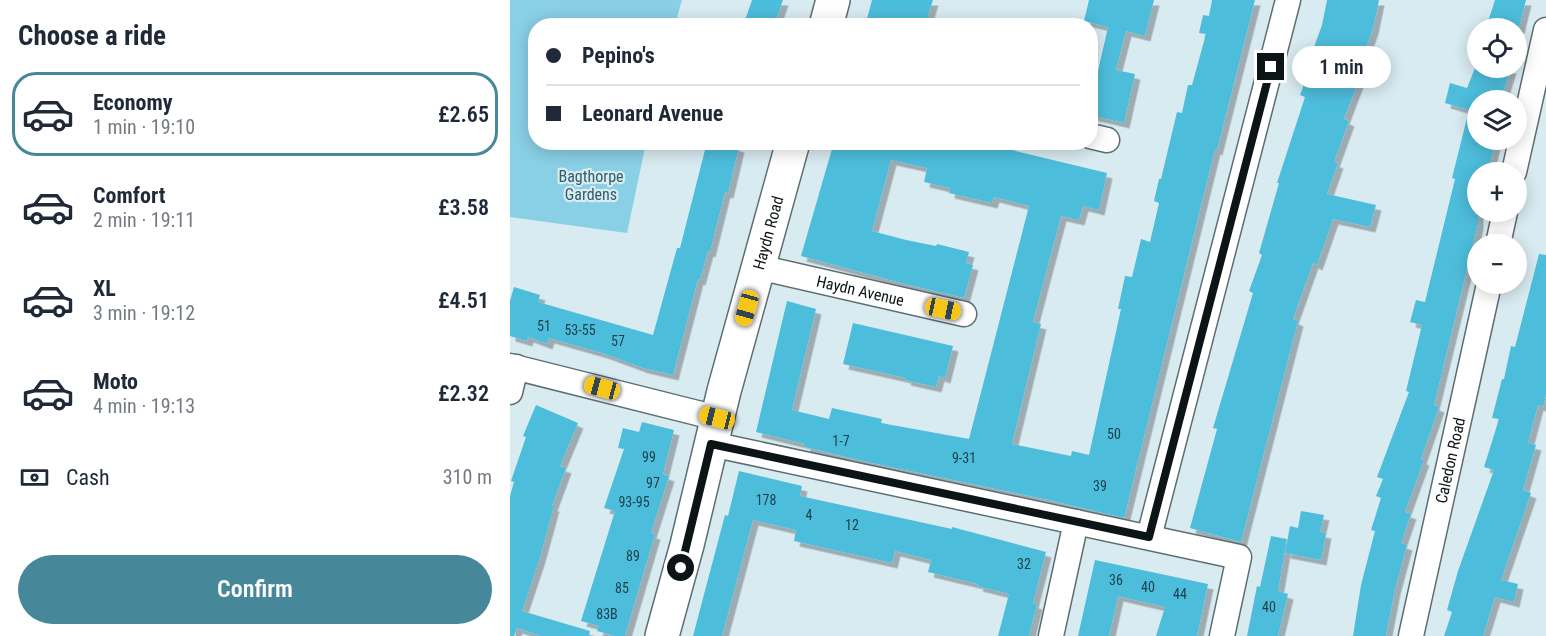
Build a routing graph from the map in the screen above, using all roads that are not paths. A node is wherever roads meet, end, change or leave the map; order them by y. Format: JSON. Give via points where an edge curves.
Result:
{"nodes":[{"id":1,"x":833,"y":0,"type":"edge"},
{"id":2,"x":1288,"y":0,"type":"edge"},
{"id":3,"x":828,"y":18,"type":"edge"},
{"id":4,"x":1546,"y":30,"type":"edge"},
{"id":5,"x":791,"y":150,"type":"edge"},
{"id":6,"x":1516,"y":162,"type":"edge"},
{"id":7,"x":758,"y":267,"type":"junction"},
{"id":8,"x":1487,"y":294,"type":"edge"},
{"id":9,"x":964,"y":314,"type":"dead end"},
{"id":10,"x":513,"y":366,"type":"edge"},
{"id":11,"x":510,"y":392,"type":"edge"},
{"id":12,"x":714,"y":431,"type":"junction"},
{"id":13,"x":1076,"y":522,"type":"junction"},
{"id":14,"x":1149,"y":537,"type":"junction"},
{"id":15,"x":662,"y":636,"type":"edge"},
{"id":16,"x":1051,"y":636,"type":"edge"},
{"id":17,"x":1222,"y":636,"type":"edge"},
{"id":18,"x":1411,"y":636,"type":"edge"}],
"edges":[{"from":1,"to":3,"type":"street"},
{"from":2,"to":14,"type":"street"},
{"from":4,"to":6,"type":"street"},
{"from":5,"to":7,"type":"street","name":"Haydn Road"},
{"from":7,"to":9,"type":"street","name":"Haydn Avenue"},
{"from":7,"to":12,"type":"street","name":"Haydn Road"},
{"from":8,"to":18,"type":"street","name":"Caledon Road"},
{"from":10,"to":11,"type":"street"},
{"from":10,"to":12,"type":"street"},
{"from":12,"to":13,"type":"street"},
{"from":12,"to":15,"type":"street","name":"Haydn Road"},
{"from":13,"to":14,"type":"street"},
{"from":13,"to":16,"type":"street"},
{"from":14,"to":17,"type":"street","via":[[1239,557]]}]}
